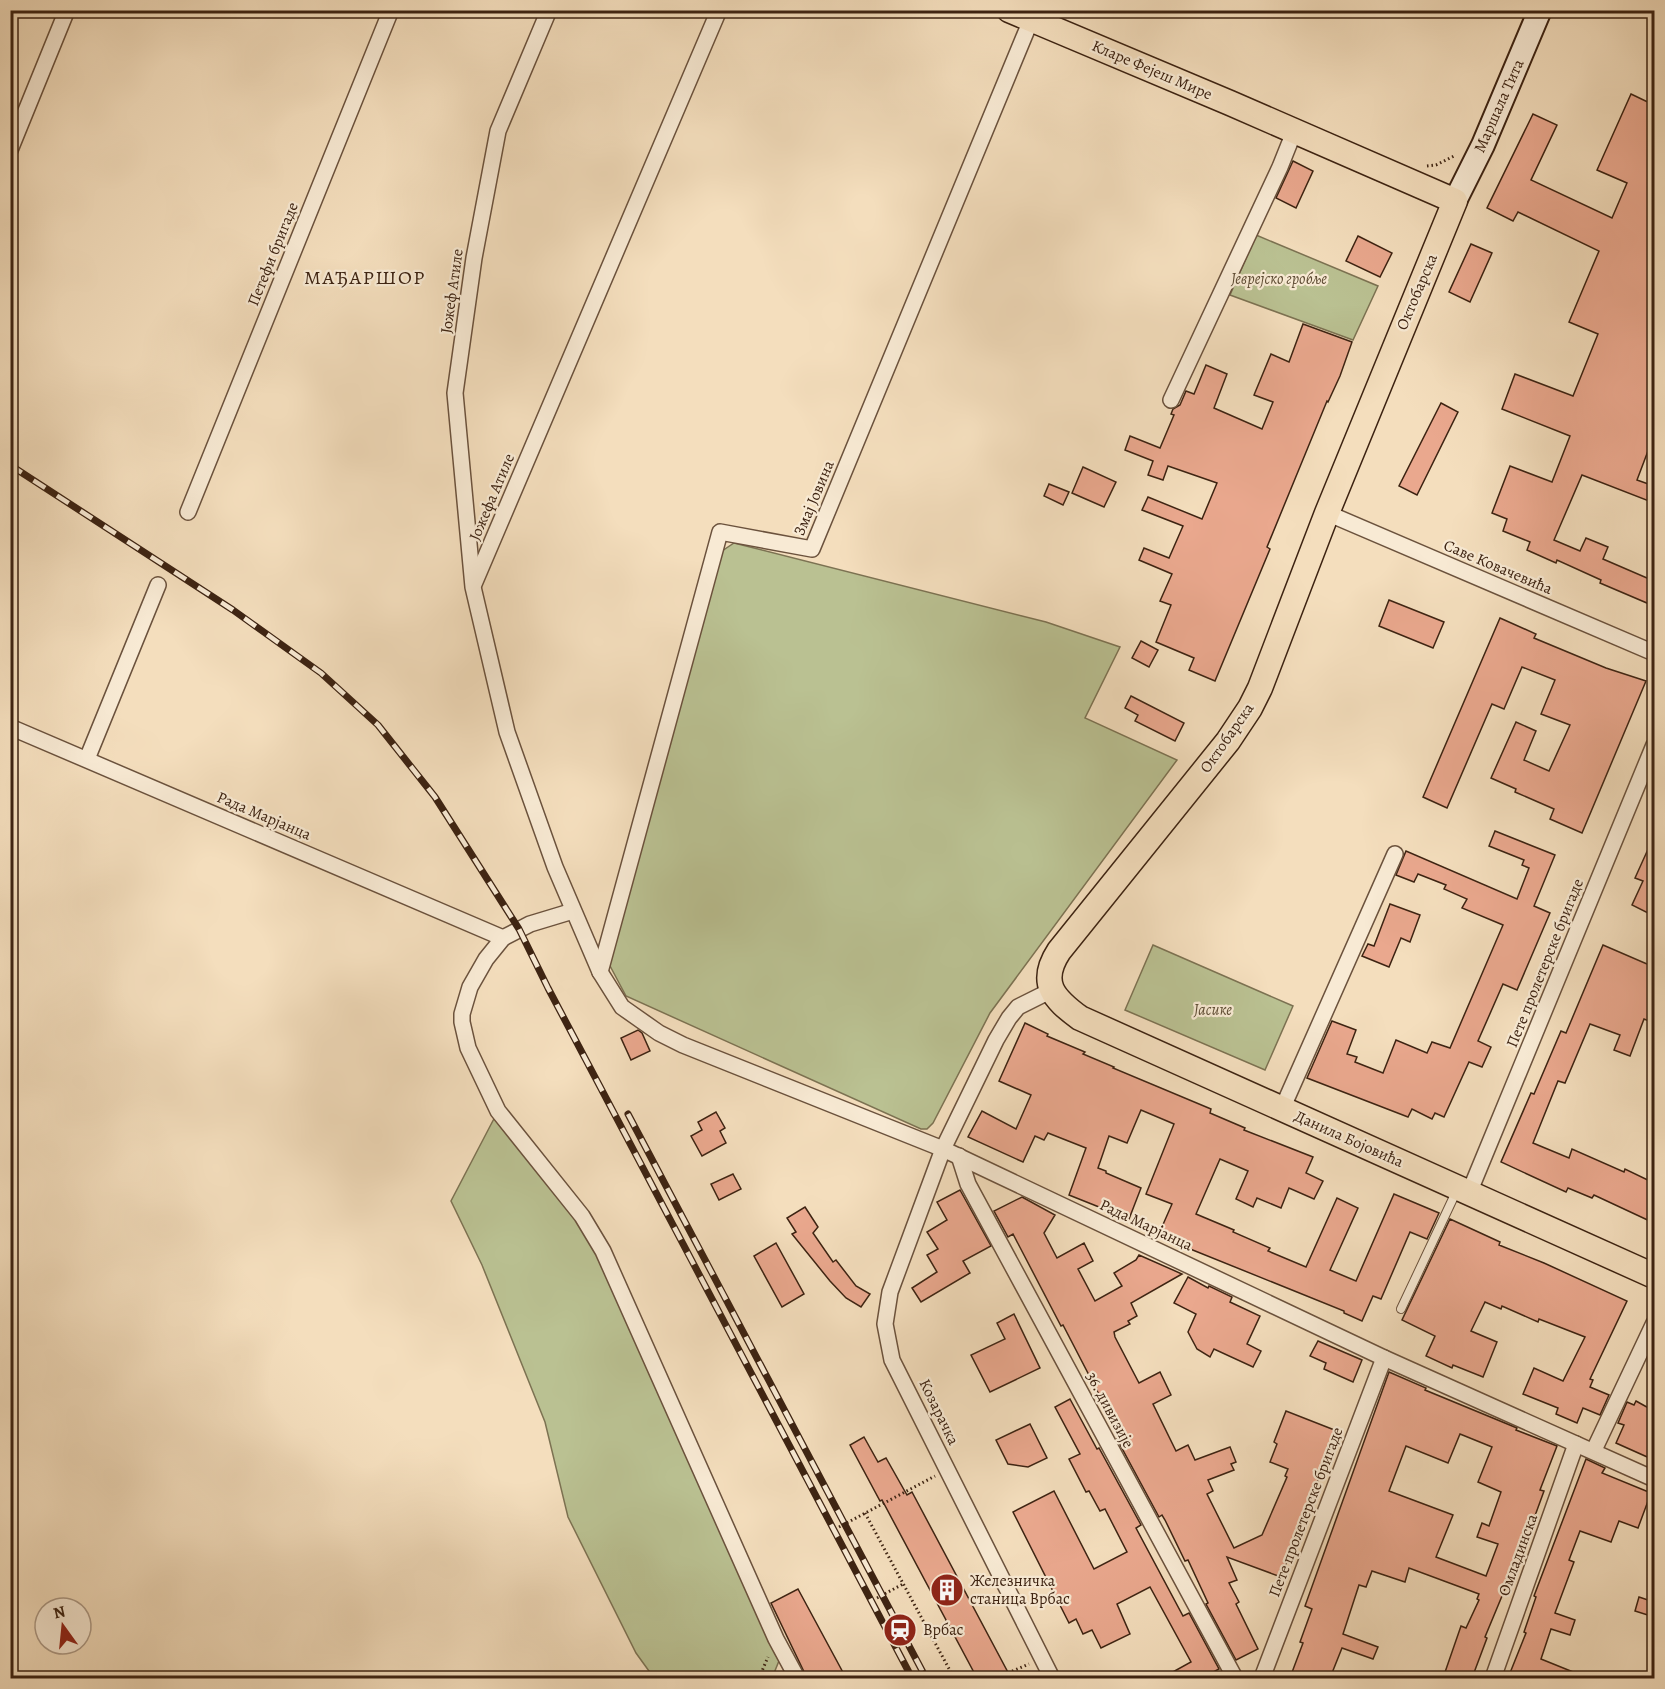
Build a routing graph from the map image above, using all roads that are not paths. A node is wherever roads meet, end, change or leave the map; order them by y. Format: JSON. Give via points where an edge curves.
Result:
{"nodes":[{"id":1,"x":67,"y":10,"type":"edge"},
{"id":2,"x":391,"y":10,"type":"edge"},
{"id":3,"x":549,"y":10,"type":"edge"},
{"id":4,"x":719,"y":10,"type":"edge"},
{"id":5,"x":1540,"y":10,"type":"edge"},
{"id":6,"x":1020,"y":15,"type":"edge"},
{"id":7,"x":1294,"y":132,"type":"junction"},
{"id":8,"x":10,"y":150,"type":"edge"},
{"id":9,"x":1455,"y":201,"type":"junction"},
{"id":10,"x":1171,"y":400,"type":"dead end"},
{"id":11,"x":188,"y":512,"type":"dead end"},
{"id":12,"x":1327,"y":513,"type":"junction"},
{"id":13,"x":158,"y":585,"type":"dead end"},
{"id":14,"x":473,"y":587,"type":"junction"},
{"id":15,"x":1654,"y":653,"type":"edge"},
{"id":16,"x":10,"y":727,"type":"edge"},
{"id":17,"x":1654,"y":745,"type":"edge"},
{"id":18,"x":87,"y":759,"type":"junction"},
{"id":19,"x":1395,"y":854,"type":"dead end"},
{"id":20,"x":573,"y":911,"type":"junction"},
{"id":21,"x":503,"y":938,"type":"junction"},
{"id":22,"x":600,"y":972,"type":"junction"},
{"id":23,"x":1052,"y":990,"type":"junction"},
{"id":24,"x":1282,"y":1109,"type":"junction"},
{"id":25,"x":943,"y":1149,"type":"junction"},
{"id":26,"x":959,"y":1156,"type":"junction"},
{"id":27,"x":1464,"y":1191,"type":"junction"},
{"id":28,"x":1654,"y":1276,"type":"edge"},
{"id":29,"x":1401,"y":1309,"type":"dead end"},
{"id":30,"x":1654,"y":1323,"type":"edge"},
{"id":31,"x":1384,"y":1358,"type":"junction"},
{"id":32,"x":1576,"y":1444,"type":"junction"},
{"id":33,"x":1594,"y":1450,"type":"junction"},
{"id":34,"x":1654,"y":1479,"type":"edge"},
{"id":35,"x":797,"y":1678,"type":"edge"},
{"id":36,"x":1052,"y":1678,"type":"edge"},
{"id":37,"x":1235,"y":1678,"type":"edge"},
{"id":38,"x":1262,"y":1678,"type":"edge"},
{"id":39,"x":1493,"y":1678,"type":"edge"}],
"edges":[{"from":1,"to":8,"type":"street"},
{"from":2,"to":11,"type":"street","name":"Петефи бригаде"},
{"from":3,"to":14,"type":"street","name":"Јожеф Атиле","via":[[498,131],[474,258],[455,393]]},
{"from":4,"to":14,"type":"street","name":"Јожефа Атиле"},
{"from":5,"to":9,"type":"street","name":"Маршала Тита"},
{"from":6,"to":7,"type":"main road","name":"Кларе Фејеш Мире"},
{"from":6,"to":22,"type":"street","name":"Змај Јовина","via":[[812,549],[720,532]]},
{"from":7,"to":9,"type":"main road","name":"Кларе Фејеш Мире"},
{"from":7,"to":10,"type":"street"},
{"from":9,"to":12,"type":"main road","name":"Октобарска"},
{"from":12,"to":15,"type":"street","name":"Саве Ковачевића"},
{"from":12,"to":23,"type":"main road","name":"Октобарска","via":[[1250,708],[1050,964]]},
{"from":13,"to":18,"type":"street"},
{"from":14,"to":20,"type":"street","via":[[507,732]]},
{"from":16,"to":18,"type":"street","name":"Рада Марјанца"},
{"from":17,"to":27,"type":"street","name":"Пете пролетерске бригаде"},
{"from":18,"to":21,"type":"street","name":"Рада Марјанца"},
{"from":19,"to":24,"type":"street"},
{"from":20,"to":21,"type":"street","via":[[530,924]]},
{"from":20,"to":22,"type":"street"},
{"from":21,"to":35,"type":"street","via":[[477,975],[465,1002],[462,1022],[468,1048],[498,1111],[582,1216],[603,1251]]},
{"from":22,"to":25,"type":"street","name":"Рада Марјанца","via":[[622,1007],[683,1045]]},
{"from":23,"to":24,"type":"main road","name":"Данила Бојовића","via":[[1058,1001],[1080,1018]]},
{"from":23,"to":25,"type":"street","via":[[1018,1007],[1009,1018]]},
{"from":24,"to":27,"type":"main road","name":"Данила Бојовића"},
{"from":25,"to":26,"type":"street","name":"Рада Марјанца"},
{"from":25,"to":36,"type":"street","name":"Козарачка","via":[[890,1293],[885,1324],[892,1360]]},
{"from":26,"to":31,"type":"street","name":"Рада Марјанца"},
{"from":26,"to":37,"type":"street","name":"36. дивизије","via":[[968,1184]]},
{"from":27,"to":28,"type":"main road","name":"Данила Бојовића"},
{"from":27,"to":29,"type":"lane"},
{"from":30,"to":33,"type":"street"},
{"from":31,"to":32,"type":"street","name":"Рада Марјанца"},
{"from":31,"to":38,"type":"street","name":"Пете пролетерске бригаде"},
{"from":32,"to":33,"type":"street","name":"Рада Марјанца"},
{"from":32,"to":39,"type":"street","name":"Омладинска"},
{"from":33,"to":34,"type":"street","name":"Рада Марјанца"}]}
